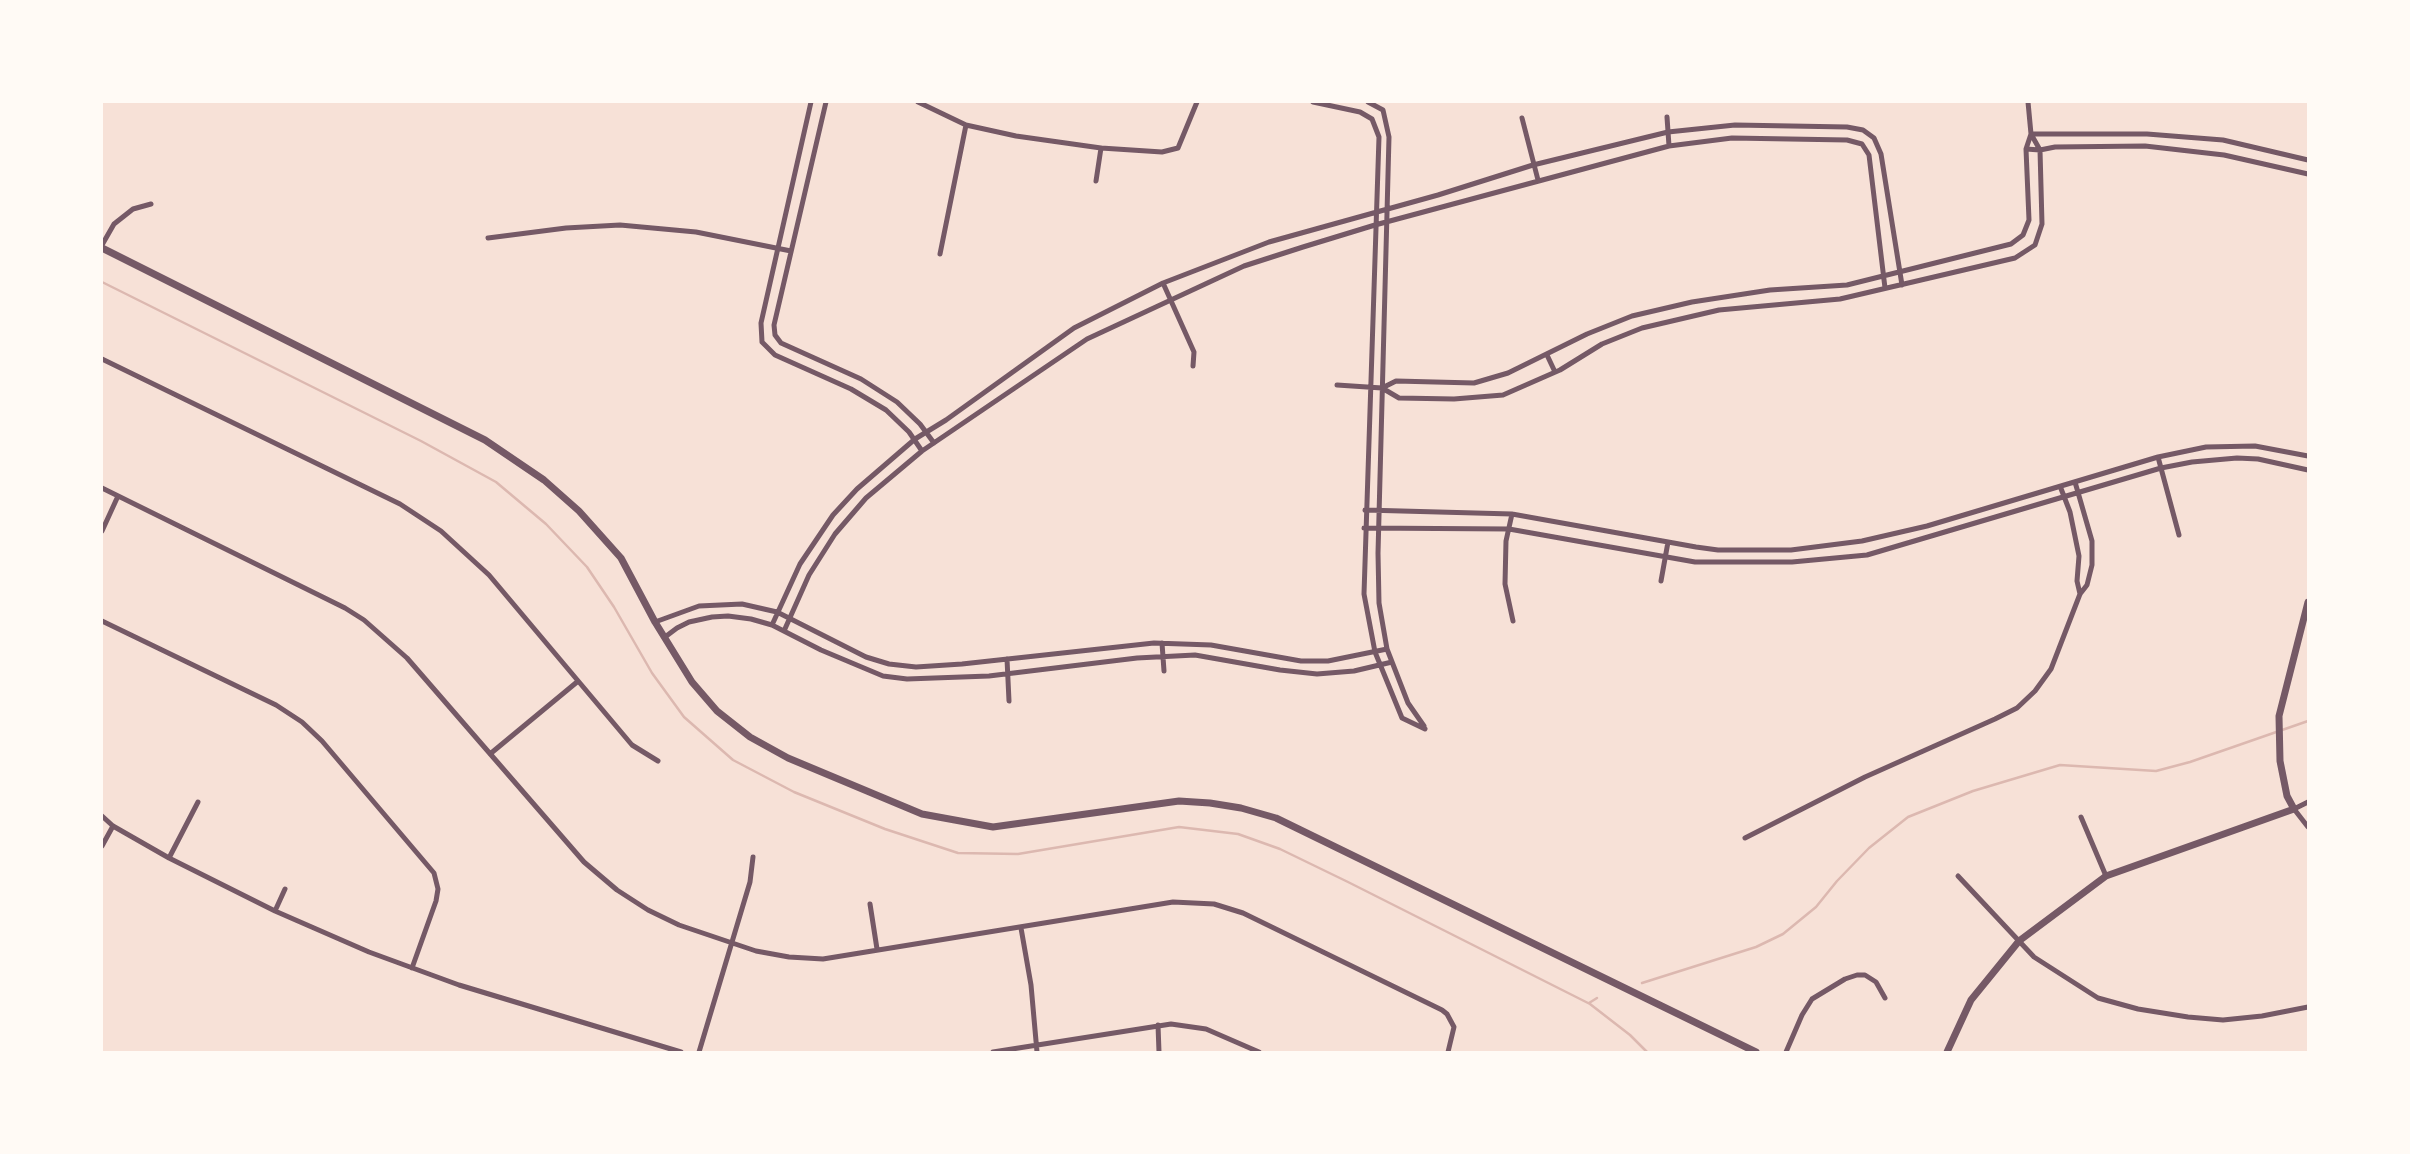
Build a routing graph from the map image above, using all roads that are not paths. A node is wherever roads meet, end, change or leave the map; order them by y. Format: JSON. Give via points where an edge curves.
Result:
{"nodes":[{"id":1,"x":811,"y":102,"type":"edge"},
{"id":2,"x":826,"y":102,"type":"edge"},
{"id":3,"x":918,"y":102,"type":"edge"},
{"id":4,"x":1197,"y":102,"type":"edge"},
{"id":5,"x":1313,"y":102,"type":"edge"},
{"id":6,"x":1368,"y":102,"type":"edge"},
{"id":7,"x":2028,"y":102,"type":"edge"},
{"id":8,"x":1383,"y":110,"type":"junction"},
{"id":9,"x":1667,"y":117,"type":"dead end"},
{"id":10,"x":1522,"y":118,"type":"dead end"},
{"id":11,"x":1372,"y":119,"type":"junction"},
{"id":12,"x":966,"y":125,"type":"junction"},
{"id":13,"x":1668,"y":132,"type":"junction"},
{"id":14,"x":1868,"y":134,"type":"junction"},
{"id":15,"x":2031,"y":134,"type":"junction"},
{"id":16,"x":2179,"y":136,"type":"junction"},
{"id":17,"x":1862,"y":144,"type":"junction"},
{"id":18,"x":1669,"y":146,"type":"junction"},
{"id":19,"x":1101,"y":148,"type":"junction"},
{"id":20,"x":2026,"y":149,"type":"junction"},
{"id":21,"x":2178,"y":149,"type":"junction"},
{"id":22,"x":2040,"y":150,"type":"junction"},
{"id":23,"x":798,"y":160,"type":"junction"},
{"id":24,"x":2308,"y":160,"type":"edge"},
{"id":25,"x":811,"y":164,"type":"junction"},
{"id":26,"x":1533,"y":165,"type":"junction"},
{"id":27,"x":2308,"y":174,"type":"edge"},
{"id":28,"x":1538,"y":180,"type":"junction"},
{"id":29,"x":1096,"y":181,"type":"dead end"},
{"id":30,"x":1438,"y":194,"type":"junction"},
{"id":31,"x":151,"y":204,"type":"dead end"},
{"id":32,"x":1387,"y":208,"type":"junction"},
{"id":33,"x":1441,"y":208,"type":"junction"},
{"id":34,"x":1376,"y":211,"type":"junction"},
{"id":35,"x":1386,"y":223,"type":"junction"},
{"id":36,"x":1375,"y":225,"type":"junction"},
{"id":37,"x":2022,"y":234,"type":"junction"},
{"id":38,"x":488,"y":238,"type":"dead end"},
{"id":39,"x":1269,"y":242,"type":"junction"},
{"id":40,"x":2035,"y":246,"type":"junction"},
{"id":41,"x":102,"y":247,"type":"edge"},
{"id":42,"x":778,"y":249,"type":"junction"},
{"id":43,"x":791,"y":251,"type":"junction"},
{"id":44,"x":1975,"y":253,"type":"junction"},
{"id":45,"x":940,"y":254,"type":"dead end"},
{"id":46,"x":1272,"y":257,"type":"junction"},
{"id":47,"x":1979,"y":267,"type":"junction"},
{"id":48,"x":1900,"y":272,"type":"junction"},
{"id":49,"x":1884,"y":276,"type":"junction"},
{"id":50,"x":1163,"y":283,"type":"junction"},
{"id":51,"x":1902,"y":285,"type":"junction"},
{"id":52,"x":1885,"y":288,"type":"junction"},
{"id":53,"x":1384,"y":291,"type":"junction"},
{"id":54,"x":1373,"y":292,"type":"junction"},
{"id":55,"x":1719,"y":298,"type":"junction"},
{"id":56,"x":1171,"y":299,"type":"junction"},
{"id":57,"x":1719,"y":310,"type":"junction"},
{"id":58,"x":775,"y":335,"type":"junction"},
{"id":59,"x":762,"y":342,"type":"junction"},
{"id":60,"x":1035,"y":355,"type":"junction"},
{"id":61,"x":1547,"y":355,"type":"junction"},
{"id":62,"x":102,"y":359,"type":"edge"},
{"id":63,"x":1193,"y":366,"type":"dead end"},
{"id":64,"x":1044,"y":368,"type":"junction"},
{"id":65,"x":1555,"y":372,"type":"junction"},
{"id":66,"x":857,"y":377,"type":"junction"},
{"id":67,"x":1338,"y":385,"type":"dead end"},
{"id":68,"x":1370,"y":387,"type":"junction"},
{"id":69,"x":1382,"y":388,"type":"junction"},
{"id":70,"x":852,"y":389,"type":"junction"},
{"id":71,"x":926,"y":432,"type":"junction"},
{"id":72,"x":915,"y":439,"type":"junction"},
{"id":73,"x":934,"y":443,"type":"junction"},
{"id":74,"x":922,"y":451,"type":"junction"},
{"id":75,"x":2308,"y":456,"type":"edge"},
{"id":76,"x":2158,"y":457,"type":"junction"},
{"id":77,"x":2161,"y":468,"type":"junction"},
{"id":78,"x":2308,"y":470,"type":"edge"},
{"id":79,"x":2075,"y":482,"type":"junction"},
{"id":80,"x":2060,"y":486,"type":"junction"},
{"id":81,"x":102,"y":488,"type":"edge"},
{"id":82,"x":857,"y":489,"type":"junction"},
{"id":83,"x":2079,"y":494,"type":"junction"},
{"id":84,"x":118,"y":496,"type":"junction"},
{"id":85,"x":866,"y":498,"type":"junction"},
{"id":86,"x":2064,"y":498,"type":"junction"},
{"id":87,"x":1365,"y":510,"type":"junction"},
{"id":88,"x":1379,"y":510,"type":"junction"},
{"id":89,"x":1512,"y":514,"type":"junction"},
{"id":90,"x":1927,"y":526,"type":"junction"},
{"id":91,"x":1364,"y":528,"type":"junction"},
{"id":92,"x":1378,"y":529,"type":"junction"},
{"id":93,"x":1509,"y":529,"type":"junction"},
{"id":94,"x":102,"y":531,"type":"edge"},
{"id":95,"x":2179,"y":535,"type":"dead end"},
{"id":96,"x":1930,"y":538,"type":"junction"},
{"id":97,"x":1668,"y":542,"type":"junction"},
{"id":98,"x":814,"y":543,"type":"junction"},
{"id":99,"x":825,"y":549,"type":"junction"},
{"id":100,"x":1791,"y":550,"type":"junction"},
{"id":101,"x":1665,"y":557,"type":"junction"},
{"id":102,"x":1792,"y":562,"type":"junction"},
{"id":103,"x":2078,"y":564,"type":"junction"},
{"id":104,"x":2092,"y":565,"type":"junction"},
{"id":105,"x":1661,"y":581,"type":"dead end"},
{"id":106,"x":2080,"y":594,"type":"junction"},
{"id":107,"x":2308,"y":602,"type":"edge"},
{"id":108,"x":777,"y":612,"type":"junction"},
{"id":109,"x":789,"y":619,"type":"junction"},
{"id":110,"x":102,"y":621,"type":"edge"},
{"id":111,"x":1513,"y":621,"type":"dead end"},
{"id":112,"x":655,"y":622,"type":"junction"},
{"id":113,"x":772,"y":625,"type":"junction"},
{"id":114,"x":784,"y":631,"type":"junction"},
{"id":115,"x":665,"y":637,"type":"junction"},
{"id":116,"x":834,"y":642,"type":"junction"},
{"id":117,"x":1163,"y":643,"type":"junction"},
{"id":118,"x":1387,"y":649,"type":"junction"},
{"id":119,"x":1375,"y":652,"type":"junction"},
{"id":120,"x":829,"y":653,"type":"junction"},
{"id":121,"x":1257,"y":654,"type":"junction"},
{"id":122,"x":1163,"y":657,"type":"junction"},
{"id":123,"x":1007,"y":659,"type":"junction"},
{"id":124,"x":1392,"y":662,"type":"junction"},
{"id":125,"x":1255,"y":665,"type":"junction"},
{"id":126,"x":1380,"y":665,"type":"junction"},
{"id":127,"x":1164,"y":671,"type":"dead end"},
{"id":128,"x":1009,"y":674,"type":"junction"},
{"id":129,"x":577,"y":682,"type":"junction"},
{"id":130,"x":1009,"y":701,"type":"dead end"},
{"id":131,"x":490,"y":754,"type":"junction"},
{"id":132,"x":658,"y":761,"type":"dead end"},
{"id":133,"x":198,"y":802,"type":"dead end"},
{"id":134,"x":2308,"y":802,"type":"edge"},
{"id":135,"x":2294,"y":809,"type":"junction"},
{"id":136,"x":102,"y":816,"type":"edge"},
{"id":137,"x":2081,"y":817,"type":"dead end"},
{"id":138,"x":114,"y":826,"type":"junction"},
{"id":139,"x":2308,"y":827,"type":"edge"},
{"id":140,"x":1745,"y":838,"type":"dead end"},
{"id":141,"x":102,"y":846,"type":"edge"},
{"id":142,"x":753,"y":857,"type":"dead end"},
{"id":143,"x":169,"y":858,"type":"junction"},
{"id":144,"x":1958,"y":876,"type":"dead end"},
{"id":145,"x":2106,"y":876,"type":"junction"},
{"id":146,"x":285,"y":889,"type":"dead end"},
{"id":147,"x":870,"y":904,"type":"dead end"},
{"id":148,"x":275,"y":911,"type":"junction"},
{"id":149,"x":1021,"y":928,"type":"junction"},
{"id":150,"x":2018,"y":941,"type":"junction"},
{"id":151,"x":732,"y":944,"type":"junction"},
{"id":152,"x":877,"y":949,"type":"junction"},
{"id":153,"x":412,"y":968,"type":"junction"},
{"id":154,"x":1885,"y":998,"type":"dead end"},
{"id":155,"x":2308,"y":1007,"type":"edge"},
{"id":156,"x":1158,"y":1025,"type":"junction"},
{"id":157,"x":1037,"y":1049,"type":"edge"},
{"id":158,"x":681,"y":1052,"type":"edge"},
{"id":159,"x":699,"y":1052,"type":"edge"},
{"id":160,"x":993,"y":1052,"type":"edge"},
{"id":161,"x":1159,"y":1052,"type":"edge"},
{"id":162,"x":1259,"y":1052,"type":"edge"},
{"id":163,"x":1448,"y":1052,"type":"edge"},
{"id":164,"x":1756,"y":1052,"type":"edge"},
{"id":165,"x":1786,"y":1052,"type":"edge"},
{"id":166,"x":1947,"y":1052,"type":"edge"}],
"edges":[{"from":1,"to":23,"type":"street"},
{"from":2,"to":25,"type":"street"},
{"from":3,"to":12,"type":"street"},
{"from":4,"to":19,"type":"street","via":[[1178,148],[1162,152]]},
{"from":5,"to":11,"type":"street"},
{"from":6,"to":8,"type":"street"},
{"from":7,"to":15,"type":"street"},
{"from":8,"to":11,"type":"street"},
{"from":8,"to":32,"type":"street","via":[[1389,137]]},
{"from":9,"to":13,"type":"street"},
{"from":10,"to":26,"type":"street"},
{"from":11,"to":34,"type":"street","via":[[1378,136]]},
{"from":12,"to":19,"type":"street"},
{"from":12,"to":45,"type":"street"},
{"from":13,"to":14,"type":"street","via":[[1735,125],[1847,127]]},
{"from":13,"to":18,"type":"street"},
{"from":13,"to":26,"type":"street"},
{"from":14,"to":17,"type":"street"},
{"from":14,"to":48,"type":"street","via":[[1881,154]]},
{"from":15,"to":16,"type":"street"},
{"from":15,"to":20,"type":"street"},
{"from":15,"to":22,"type":"street"},
{"from":16,"to":21,"type":"street"},
{"from":16,"to":24,"type":"street","via":[[2223,140]]},
{"from":17,"to":18,"type":"street","via":[[1732,138]]},
{"from":17,"to":49,"type":"street","via":[[1869,155]]},
{"from":18,"to":28,"type":"street"},
{"from":19,"to":29,"type":"street"},
{"from":20,"to":22,"type":"street"},
{"from":20,"to":37,"type":"street","via":[[2029,220]]},
{"from":21,"to":22,"type":"street"},
{"from":21,"to":27,"type":"street"},
{"from":22,"to":40,"type":"street","via":[[2042,224]]},
{"from":23,"to":25,"type":"street"},
{"from":23,"to":42,"type":"street"},
{"from":25,"to":43,"type":"street"},
{"from":26,"to":28,"type":"street"},
{"from":26,"to":30,"type":"street"},
{"from":28,"to":33,"type":"street"},
{"from":30,"to":32,"type":"street"},
{"from":30,"to":33,"type":"street"},
{"from":31,"to":41,"type":"street","via":[[133,209],[114,224]]},
{"from":32,"to":34,"type":"street"},
{"from":32,"to":35,"type":"street"},
{"from":33,"to":35,"type":"street"},
{"from":34,"to":36,"type":"street"},
{"from":34,"to":39,"type":"street"},
{"from":35,"to":36,"type":"street"},
{"from":35,"to":53,"type":"street"},
{"from":36,"to":46,"type":"street"},
{"from":36,"to":54,"type":"street"},
{"from":37,"to":40,"type":"street"},
{"from":37,"to":44,"type":"street","via":[[2011,244]]},
{"from":38,"to":42,"type":"street","via":[[620,225],[696,232]]},
{"from":39,"to":46,"type":"street"},
{"from":39,"to":50,"type":"street"},
{"from":40,"to":47,"type":"street","via":[[2015,258]]},
{"from":41,"to":112,"type":"street","via":[[509,454],[557,489],[600,533],[621,558]]},
{"from":42,"to":43,"type":"street"},
{"from":42,"to":59,"type":"street","via":[[761,323]]},
{"from":43,"to":58,"type":"street"},
{"from":44,"to":47,"type":"street"},
{"from":44,"to":48,"type":"street"},
{"from":46,"to":56,"type":"street"},
{"from":47,"to":51,"type":"street"},
{"from":48,"to":49,"type":"street"},
{"from":48,"to":51,"type":"street"},
{"from":49,"to":52,"type":"street"},
{"from":49,"to":55,"type":"street","via":[[1847,285]]},
{"from":50,"to":56,"type":"street"},
{"from":50,"to":60,"type":"street","via":[[1074,328]]},
{"from":51,"to":52,"type":"street"},
{"from":52,"to":57,"type":"street","via":[[1840,299]]},
{"from":53,"to":54,"type":"street"},
{"from":53,"to":69,"type":"street"},
{"from":54,"to":68,"type":"street"},
{"from":55,"to":57,"type":"street"},
{"from":55,"to":61,"type":"street","via":[[1632,316]]},
{"from":56,"to":63,"type":"street","via":[[1194,352]]},
{"from":56,"to":64,"type":"street","via":[[1087,339]]},
{"from":57,"to":65,"type":"street","via":[[1642,328],[1602,344]]},
{"from":58,"to":59,"type":"street"},
{"from":58,"to":66,"type":"street","via":[[781,343]]},
{"from":59,"to":70,"type":"street","via":[[775,355]]},
{"from":60,"to":64,"type":"street"},
{"from":60,"to":71,"type":"street"},
{"from":61,"to":65,"type":"street"},
{"from":61,"to":69,"type":"street","via":[[1474,383],[1396,381]]},
{"from":62,"to":129,"type":"street","via":[[418,515],[478,563]]},
{"from":64,"to":73,"type":"street"},
{"from":65,"to":69,"type":"street","via":[[1503,395],[1399,398]]},
{"from":66,"to":70,"type":"street"},
{"from":66,"to":71,"type":"street","via":[[897,402]]},
{"from":67,"to":68,"type":"street"},
{"from":68,"to":69,"type":"street"},
{"from":68,"to":87,"type":"street"},
{"from":69,"to":88,"type":"street"},
{"from":70,"to":72,"type":"street","via":[[886,410]]},
{"from":71,"to":72,"type":"street"},
{"from":71,"to":73,"type":"street"},
{"from":72,"to":74,"type":"street"},
{"from":72,"to":82,"type":"street"},
{"from":73,"to":74,"type":"street"},
{"from":74,"to":85,"type":"street"},
{"from":75,"to":76,"type":"street","via":[[2255,446],[2206,447]]},
{"from":76,"to":77,"type":"street"},
{"from":76,"to":79,"type":"street"},
{"from":77,"to":78,"type":"street","via":[[2237,458]]},
{"from":77,"to":83,"type":"street"},
{"from":77,"to":95,"type":"street"},
{"from":79,"to":80,"type":"street"},
{"from":79,"to":83,"type":"street"},
{"from":80,"to":86,"type":"street"},
{"from":80,"to":90,"type":"street"},
{"from":81,"to":84,"type":"street"},
{"from":82,"to":85,"type":"street"},
{"from":82,"to":98,"type":"street"},
{"from":83,"to":86,"type":"street"},
{"from":83,"to":104,"type":"street","via":[[2092,541]]},
{"from":84,"to":94,"type":"street"},
{"from":84,"to":131,"type":"street","via":[[364,620],[407,658]]},
{"from":85,"to":99,"type":"street"},
{"from":86,"to":96,"type":"street"},
{"from":86,"to":103,"type":"street"},
{"from":87,"to":88,"type":"street"},
{"from":87,"to":91,"type":"street"},
{"from":88,"to":89,"type":"street"},
{"from":88,"to":92,"type":"street"},
{"from":89,"to":93,"type":"street"},
{"from":89,"to":97,"type":"street"},
{"from":90,"to":96,"type":"street"},
{"from":90,"to":100,"type":"street"},
{"from":91,"to":92,"type":"street"},
{"from":91,"to":119,"type":"street","via":[[1364,594]]},
{"from":92,"to":93,"type":"street"},
{"from":92,"to":118,"type":"street","via":[[1379,603]]},
{"from":93,"to":101,"type":"street"},
{"from":93,"to":111,"type":"street","via":[[1505,584]]},
{"from":96,"to":102,"type":"street","via":[[1867,555]]},
{"from":97,"to":100,"type":"street","via":[[1718,550]]},
{"from":97,"to":101,"type":"street"},
{"from":98,"to":99,"type":"street"},
{"from":98,"to":108,"type":"street"},
{"from":99,"to":109,"type":"street"},
{"from":100,"to":102,"type":"street"},
{"from":101,"to":102,"type":"street","via":[[1695,562]]},
{"from":101,"to":105,"type":"street"},
{"from":103,"to":104,"type":"street"},
{"from":103,"to":106,"type":"street"},
{"from":104,"to":106,"type":"street"},
{"from":106,"to":140,"type":"street","via":[[2051,669],[2017,708]]},
{"from":107,"to":135,"type":"street","via":[[2279,716],[2280,761]]},
{"from":108,"to":109,"type":"street"},
{"from":108,"to":112,"type":"street","via":[[716,603]]},
{"from":108,"to":113,"type":"street"},
{"from":109,"to":114,"type":"street"},
{"from":109,"to":116,"type":"street"},
{"from":110,"to":153,"type":"street","via":[[276,705],[322,741],[434,873],[436,901]]},
{"from":112,"to":115,"type":"street"},
{"from":113,"to":114,"type":"street"},
{"from":113,"to":115,"type":"street","via":[[734,616],[712,617],[689,622]]},
{"from":114,"to":120,"type":"street"},
{"from":115,"to":164,"type":"street","via":[[716,711],[750,737],[788,758],[922,814],[993,827],[1179,801],[1265,814]]},
{"from":116,"to":120,"type":"street"},
{"from":116,"to":123,"type":"street","via":[[866,657],[916,667]]},
{"from":117,"to":121,"type":"street","via":[[1211,645]]},
{"from":117,"to":122,"type":"street"},
{"from":117,"to":123,"type":"street"},
{"from":118,"to":119,"type":"street"},
{"from":118,"to":124,"type":"street"},
{"from":119,"to":121,"type":"street","via":[[1328,661]]},
{"from":119,"to":126,"type":"street"},
{"from":120,"to":128,"type":"street","via":[[883,676],[907,679]]},
{"from":121,"to":125,"type":"street"},
{"from":122,"to":125,"type":"street","via":[[1195,655]]},
{"from":122,"to":127,"type":"street"},
{"from":122,"to":128,"type":"street"},
{"from":123,"to":128,"type":"street"},
{"from":124,"to":126,"type":"street"},
{"from":124,"to":126,"type":"street","via":[[1408,703],[1425,729],[1402,718]]},
{"from":125,"to":126,"type":"street","via":[[1317,674]]},
{"from":128,"to":130,"type":"street"},
{"from":129,"to":131,"type":"street"},
{"from":129,"to":132,"type":"street","via":[[632,745]]},
{"from":131,"to":151,"type":"street","via":[[583,862],[617,890],[658,916]]},
{"from":133,"to":143,"type":"street"},
{"from":134,"to":135,"type":"street"},
{"from":135,"to":139,"type":"street"},
{"from":135,"to":145,"type":"street"},
{"from":136,"to":138,"type":"street"},
{"from":137,"to":145,"type":"street"},
{"from":138,"to":141,"type":"street"},
{"from":138,"to":143,"type":"street"},
{"from":142,"to":151,"type":"street"},
{"from":143,"to":148,"type":"street"},
{"from":144,"to":150,"type":"street"},
{"from":145,"to":150,"type":"street"},
{"from":146,"to":148,"type":"street"},
{"from":147,"to":152,"type":"street"},
{"from":148,"to":153,"type":"street"},
{"from":149,"to":152,"type":"street"},
{"from":149,"to":157,"type":"street"},
{"from":149,"to":163,"type":"street","via":[[1173,902],[1223,905],[1441,1010],[1454,1027]]},
{"from":150,"to":155,"type":"street","via":[[2034,957],[2098,999],[2138,1009],[2224,1020]]},
{"from":150,"to":166,"type":"street","via":[[1971,1000]]},
{"from":151,"to":152,"type":"street","via":[[812,959]]},
{"from":151,"to":159,"type":"street"},
{"from":153,"to":158,"type":"street"},
{"from":154,"to":165,"type":"street","via":[[1876,982],[1865,975],[1845,979],[1812,999]]},
{"from":156,"to":157,"type":"street"},
{"from":156,"to":161,"type":"street"},
{"from":156,"to":162,"type":"street","via":[[1206,1028]]},
{"from":157,"to":160,"type":"street"}]}
